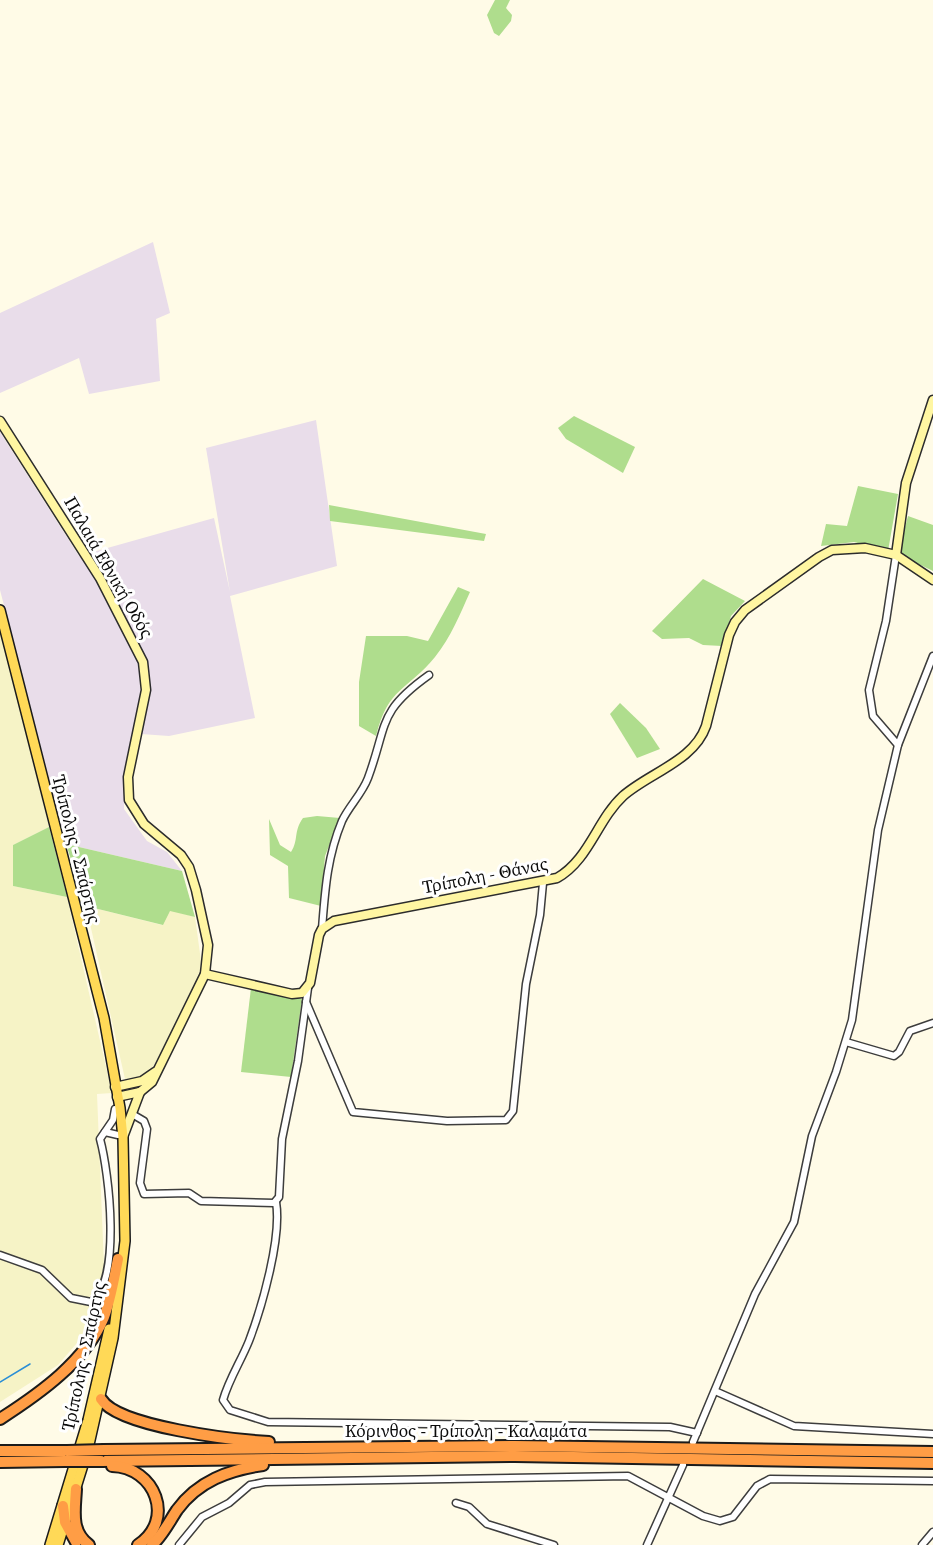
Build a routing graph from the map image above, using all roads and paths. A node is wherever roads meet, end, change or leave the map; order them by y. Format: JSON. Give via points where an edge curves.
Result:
{"nodes":[{"id":1,"x":933,"y":400,"type":"edge"},
{"id":2,"x":0,"y":421,"type":"edge"},
{"id":3,"x":896,"y":555,"type":"junction"},
{"id":4,"x":933,"y":580,"type":"edge"},
{"id":5,"x":0,"y":610,"type":"edge"},
{"id":6,"x":933,"y":656,"type":"edge"},
{"id":7,"x":429,"y":675,"type":"dead end"},
{"id":8,"x":898,"y":746,"type":"junction"},
{"id":9,"x":543,"y":883,"type":"junction"},
{"id":10,"x":322,"y":929,"type":"junction"},
{"id":11,"x":205,"y":974,"type":"junction"},
{"id":12,"x":308,"y":988,"type":"junction"},
{"id":13,"x":306,"y":1002,"type":"junction"},
{"id":14,"x":933,"y":1023,"type":"edge"},
{"id":15,"x":846,"y":1042,"type":"junction"},
{"id":16,"x":157,"y":1069,"type":"junction"},
{"id":17,"x":130,"y":1084,"type":"junction"},
{"id":18,"x":116,"y":1092,"type":"junction"},
{"id":19,"x":140,"y":1092,"type":"junction"},
{"id":20,"x":115,"y":1109,"type":"junction"},
{"id":21,"x":132,"y":1114,"type":"junction"},
{"id":22,"x":105,"y":1132,"type":"junction"},
{"id":23,"x":120,"y":1136,"type":"junction"},
{"id":24,"x":276,"y":1202,"type":"junction"},
{"id":25,"x":0,"y":1255,"type":"edge"},
{"id":26,"x":118,"y":1258,"type":"junction"},
{"id":27,"x":715,"y":1391,"type":"junction"},
{"id":28,"x":101,"y":1399,"type":"junction"},
{"id":29,"x":0,"y":1419,"type":"edge"},
{"id":30,"x":697,"y":1433,"type":"junction"},
{"id":31,"x":933,"y":1434,"type":"edge"},
{"id":32,"x":693,"y":1442,"type":"dead end"},
{"id":33,"x":326,"y":1448,"type":"junction"},
{"id":34,"x":0,"y":1451,"type":"edge"},
{"id":35,"x":933,"y":1452,"type":"edge"},
{"id":36,"x":66,"y":1456,"type":"junction"},
{"id":37,"x":102,"y":1459,"type":"junction"},
{"id":38,"x":300,"y":1459,"type":"junction"},
{"id":39,"x":0,"y":1462,"type":"edge"},
{"id":40,"x":933,"y":1463,"type":"edge"},
{"id":41,"x":683,"y":1465,"type":"dead end"},
{"id":42,"x":933,"y":1481,"type":"edge"},
{"id":43,"x":76,"y":1489,"type":"junction"},
{"id":44,"x":669,"y":1497,"type":"junction"},
{"id":45,"x":456,"y":1503,"type":"dead end"},
{"id":46,"x":63,"y":1506,"type":"junction"},
{"id":47,"x":65,"y":1522,"type":"junction"},
{"id":48,"x":933,"y":1532,"type":"edge"},
{"id":49,"x":50,"y":1545,"type":"edge"},
{"id":50,"x":58,"y":1545,"type":"edge"},
{"id":51,"x":78,"y":1545,"type":"edge"},
{"id":52,"x":89,"y":1545,"type":"edge"},
{"id":53,"x":138,"y":1545,"type":"edge"},
{"id":54,"x":152,"y":1545,"type":"edge"},
{"id":55,"x":179,"y":1545,"type":"edge"},
{"id":56,"x":554,"y":1545,"type":"edge"},
{"id":57,"x":647,"y":1545,"type":"edge"},
{"id":58,"x":922,"y":1545,"type":"edge"}],
"edges":[{"from":1,"to":3,"type":"main road","via":[[906,483]]},
{"from":2,"to":11,"type":"main road","name":"Παλαιά Εθνική Οδός","via":[[95,570],[143,662],[146,690],[128,777],[128,795],[144,824],[174,848],[189,867],[208,945]]},
{"from":3,"to":4,"type":"main road","name":"Τρίπολη - Θάνας"},
{"from":3,"to":8,"type":"street","via":[[886,621],[869,690],[873,716]]},
{"from":3,"to":9,"type":"main road","name":"Τρίπολη - Θάνας","via":[[865,548],[832,550],[745,610],[729,635],[700,741],[621,798],[575,864],[565,874]]},
{"from":5,"to":18,"type":"main road","name":"Τρίπολης - Σπάρτης","via":[[104,1018]]},
{"from":6,"to":8,"type":"street"},
{"from":7,"to":10,"type":"street","via":[[400,697],[385,721],[368,778],[330,851]]},
{"from":8,"to":15,"type":"street","via":[[878,831]]},
{"from":9,"to":10,"type":"main road","name":"Τρίπολη - Θάνας","via":[[347,918]]},
{"from":9,"to":13,"type":"street","via":[[526,984],[513,1111],[506,1120],[447,1121],[353,1112]]},
{"from":10,"to":12,"type":"main road"},
{"from":11,"to":12,"type":"main road","via":[[292,994]]},
{"from":11,"to":16,"type":"main road","name":"Παλαιά Εθνική Οδός"},
{"from":12,"to":13,"type":"street"},
{"from":13,"to":24,"type":"street","via":[[282,1139]]},
{"from":14,"to":15,"type":"street","via":[[910,1031],[894,1056]]},
{"from":15,"to":27,"type":"street","via":[[812,1136],[794,1222],[755,1294]]},
{"from":16,"to":17,"type":"main road","via":[[147,1078]]},
{"from":16,"to":19,"type":"main road","name":"Παλαιά Εθνική Οδός"},
{"from":17,"to":18,"type":"main road"},
{"from":17,"to":19,"type":"main road"},
{"from":18,"to":19,"type":"main road"},
{"from":18,"to":20,"type":"main road","name":"Τρίπολης - Σπάρτης"},
{"from":18,"to":23,"type":"main road","name":"Τρίπολης - Σπάρτης"},
{"from":19,"to":21,"type":"main road","name":"Παλαιά Εθνική Οδός"},
{"from":20,"to":22,"type":"street"},
{"from":20,"to":23,"type":"main road","name":"Τρίπολης - Σπάρτης"},
{"from":21,"to":23,"type":"main road","name":"Παλαιά Εθνική Οδός"},
{"from":21,"to":24,"type":"street","via":[[144,1121],[147,1129],[140,1183],[144,1194],[189,1193],[201,1201],[268,1205]]},
{"from":22,"to":23,"type":"street"},
{"from":22,"to":25,"type":"street","via":[[100,1139],[107,1167],[109,1260],[105,1284],[96,1298],[91,1302],[77,1301],[42,1270]]},
{"from":23,"to":26,"type":"main road","name":"Τρίπολης - Σπάρτης"},
{"from":23,"to":28,"type":"main road","name":"Τρίπολης - Σπάρτης","via":[[126,1186],[123,1265]]},
{"from":24,"to":30,"type":"street","via":[[277,1232],[265,1282],[249,1341],[223,1400],[230,1410],[268,1422],[670,1427]]},
{"from":26,"to":29,"type":"highway","via":[[108,1304],[92,1339],[46,1386]]},
{"from":26,"to":46,"type":"main road","name":"Τρίπολης - Σπάρτης","via":[[101,1366]]},
{"from":27,"to":30,"type":"street"},
{"from":27,"to":31,"type":"street","via":[[794,1426]]},
{"from":28,"to":33,"type":"highway","via":[[110,1410],[149,1423]]},
{"from":28,"to":43,"type":"main road","name":"Τρίπολης - Σπάρτης"},
{"from":30,"to":32,"type":"street"},
{"from":33,"to":35,"type":"highway","name":"Κόρινθος - Τρίπολη - Καλαμάτα","via":[[742,1447]]},
{"from":33,"to":37,"type":"highway","name":"Κόρινθος - Τρίπολη - Καλαμάτα"},
{"from":34,"to":36,"type":"highway","name":"Κόρινθος - Τρίπολη - Καλαμάτα"},
{"from":36,"to":37,"type":"highway","name":"Κόρινθος - Τρίπολη - Καλαμάτα","bridge":true},
{"from":36,"to":37,"type":"highway","name":"Κόρινθος - Τρίπολη - Καλαμάτα","bridge":true,"via":[[82,1461]]},
{"from":36,"to":39,"type":"highway","name":"Κόρινθος - Τρίπολη - Καλαμάτα"},
{"from":37,"to":38,"type":"highway","name":"Κόρινθος - Τρίπολη - Καλαμάτα"},
{"from":37,"to":53,"type":"highway","via":[[148,1480],[154,1492],[157,1518],[149,1535]]},
{"from":38,"to":40,"type":"highway","name":"Κόρινθος - Τρίπολη - Καλαμάτα","via":[[586,1457]]},
{"from":38,"to":54,"type":"highway","via":[[241,1468],[208,1481],[180,1507]]},
{"from":41,"to":44,"type":"street"},
{"from":42,"to":44,"type":"street","via":[[770,1479],[757,1486],[733,1517],[720,1521]]},
{"from":43,"to":47,"type":"main road","name":"Τρίπολης - Σπάρτης"},
{"from":43,"to":52,"type":"highway","via":[[75,1526]]},
{"from":44,"to":55,"type":"street","via":[[640,1480],[621,1475],[265,1482],[250,1485],[229,1503],[202,1517]]},
{"from":44,"to":57,"type":"street"},
{"from":45,"to":56,"type":"street","via":[[469,1507],[487,1524]]},
{"from":46,"to":47,"type":"highway"},
{"from":46,"to":49,"type":"main road","name":"Τρίπολης - Σπάρτης"},
{"from":47,"to":50,"type":"main road","name":"Τρίπολης - Σπάρτης"},
{"from":47,"to":51,"type":"highway"},
{"from":48,"to":58,"type":"street"}]}
